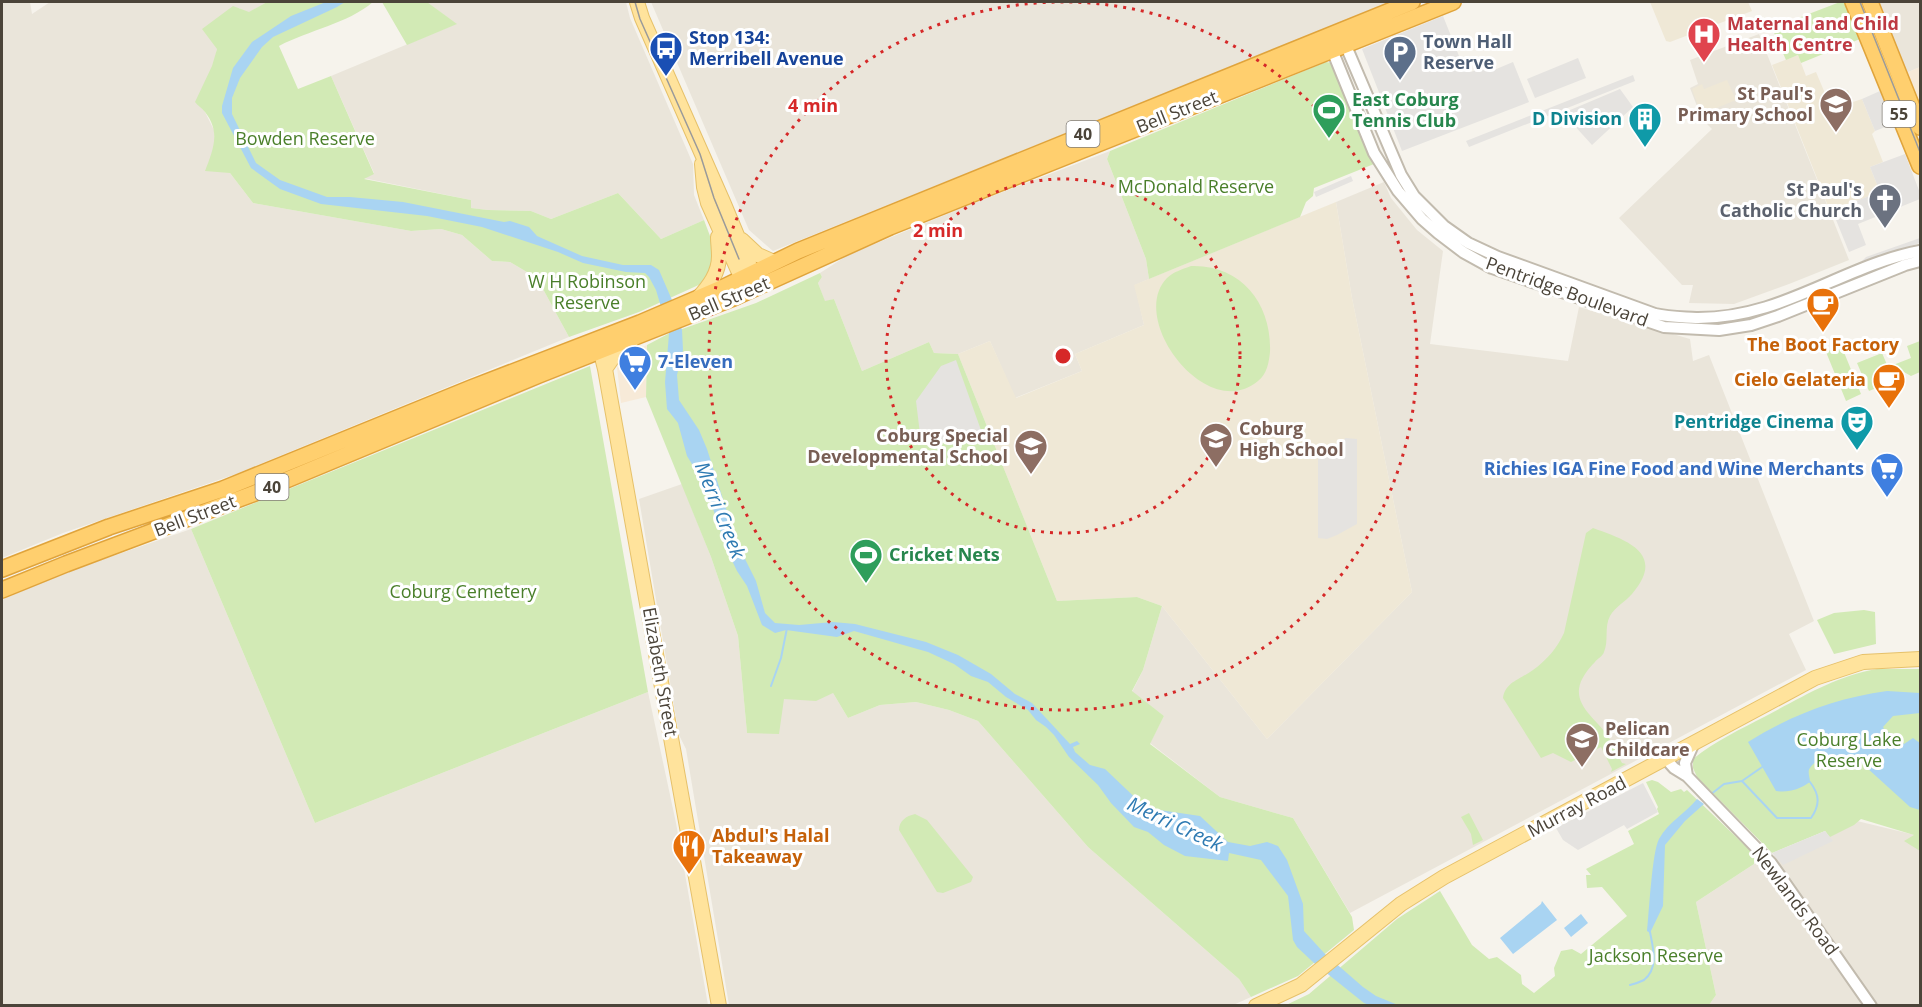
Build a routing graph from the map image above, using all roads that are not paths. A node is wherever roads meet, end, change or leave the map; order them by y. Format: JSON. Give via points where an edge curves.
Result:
{"nodes":[{"id":1,"x":637,"y":2,"type":"edge"},
{"id":2,"x":1412,"y":2,"type":"edge"},
{"id":3,"x":1453,"y":2,"type":"edge"},
{"id":4,"x":1853,"y":2,"type":"edge"},
{"id":5,"x":1870,"y":2,"type":"edge"},
{"id":6,"x":1336,"y":41,"type":"junction"},
{"id":7,"x":1920,"y":128,"type":"edge"},
{"id":8,"x":700,"y":150,"type":"junction"},
{"id":9,"x":1920,"y":166,"type":"edge"},
{"id":10,"x":719,"y":231,"type":"junction"},
{"id":11,"x":738,"y":237,"type":"junction"},
{"id":12,"x":798,"y":251,"type":"junction"},
{"id":13,"x":1920,"y":251,"type":"edge"},
{"id":14,"x":1920,"y":261,"type":"edge"},
{"id":15,"x":774,"y":262,"type":"junction"},
{"id":16,"x":805,"y":265,"type":"junction"},
{"id":17,"x":750,"y":282,"type":"junction"},
{"id":18,"x":696,"y":305,"type":"junction"},
{"id":19,"x":1777,"y":311,"type":"junction"},
{"id":20,"x":659,"y":322,"type":"junction"},
{"id":21,"x":634,"y":339,"type":"junction"},
{"id":22,"x":599,"y":345,"type":"junction"},
{"id":23,"x":605,"y":369,"type":"junction"},
{"id":24,"x":133,"y":519,"type":"junction"},
{"id":25,"x":146,"y":535,"type":"junction"},
{"id":26,"x":2,"y":569,"type":"edge"},
{"id":27,"x":2,"y":590,"type":"edge"},
{"id":28,"x":1920,"y":659,"type":"edge"},
{"id":29,"x":1693,"y":745,"type":"junction"},
{"id":30,"x":1666,"y":759,"type":"junction"},
{"id":31,"x":1689,"y":777,"type":"junction"},
{"id":32,"x":719,"y":1005,"type":"edge"},
{"id":33,"x":1256,"y":1005,"type":"edge"},
{"id":34,"x":1871,"y":1005,"type":"edge"}],
"edges":[{"from":1,"to":8,"type":"main road"},
{"from":2,"to":6,"type":"highway","name":"Bell Street","number":"40"},
{"from":3,"to":6,"type":"highway","name":"Bell Street","number":"40"},
{"from":4,"to":9,"type":"highway","number":"55"},
{"from":5,"to":7,"type":"highway","number":"55"},
{"from":6,"to":12,"type":"highway","name":"Bell Street","number":"40"},
{"from":6,"to":16,"type":"highway","name":"Bell Street","number":"40"},
{"from":6,"to":19,"type":"street","name":"Pentridge Boulevard","via":[[1414,196],[1441,230],[1466,248],[1681,325]]},
{"from":8,"to":10,"type":"main road","via":[[706,196]]},
{"from":8,"to":11,"type":"main road"},
{"from":10,"to":17,"type":"main road"},
{"from":10,"to":18,"type":"main road","via":[[717,271]]},
{"from":11,"to":15,"type":"main road","via":[[758,255]]},
{"from":11,"to":17,"type":"main road"},
{"from":12,"to":15,"type":"highway","name":"Bell Street","number":"40"},
{"from":12,"to":16,"type":"highway"},
{"from":13,"to":19,"type":"street","name":"Pentridge Boulevard","via":[[1896,257]]},
{"from":14,"to":19,"type":"street","name":"Pentridge Boulevard"},
{"from":15,"to":17,"type":"highway","name":"Bell Street","number":"40"},
{"from":16,"to":17,"type":"highway","name":"Bell Street","number":"40"},
{"from":17,"to":18,"type":"highway","name":"Bell Street","number":"40"},
{"from":18,"to":20,"type":"highway","name":"Bell Street","number":"40"},
{"from":20,"to":21,"type":"highway","name":"Bell Street","number":"40"},
{"from":20,"to":22,"type":"highway","name":"Bell Street","number":"40"},
{"from":21,"to":22,"type":"highway","name":"Bell Street","number":"40"},
{"from":21,"to":23,"type":"main road"},
{"from":22,"to":23,"type":"main road","name":"Elizabeth Street"},
{"from":22,"to":24,"type":"highway","name":"Bell Street","number":"40","via":[[471,388],[223,489]]},
{"from":22,"to":25,"type":"highway","name":"Bell Street","number":"40","via":[[266,489]]},
{"from":23,"to":32,"type":"main road","name":"Elizabeth Street"},
{"from":24,"to":25,"type":"highway"},
{"from":24,"to":26,"type":"highway","name":"Bell Street","number":"40"},
{"from":25,"to":27,"type":"highway","name":"Bell Street","number":"40"},
{"from":28,"to":29,"type":"main road","name":"Murray Road","via":[[1863,662],[1826,673]]},
{"from":29,"to":30,"type":"main road","name":"Murray Road"},
{"from":29,"to":31,"type":"street","via":[[1685,763]]},
{"from":30,"to":31,"type":"street","name":"Newlands Road"},
{"from":30,"to":33,"type":"main road","name":"Murray Road","via":[[1444,878],[1401,904],[1301,985]]},
{"from":31,"to":34,"type":"street","name":"Newlands Road","via":[[1771,863]]}]}
